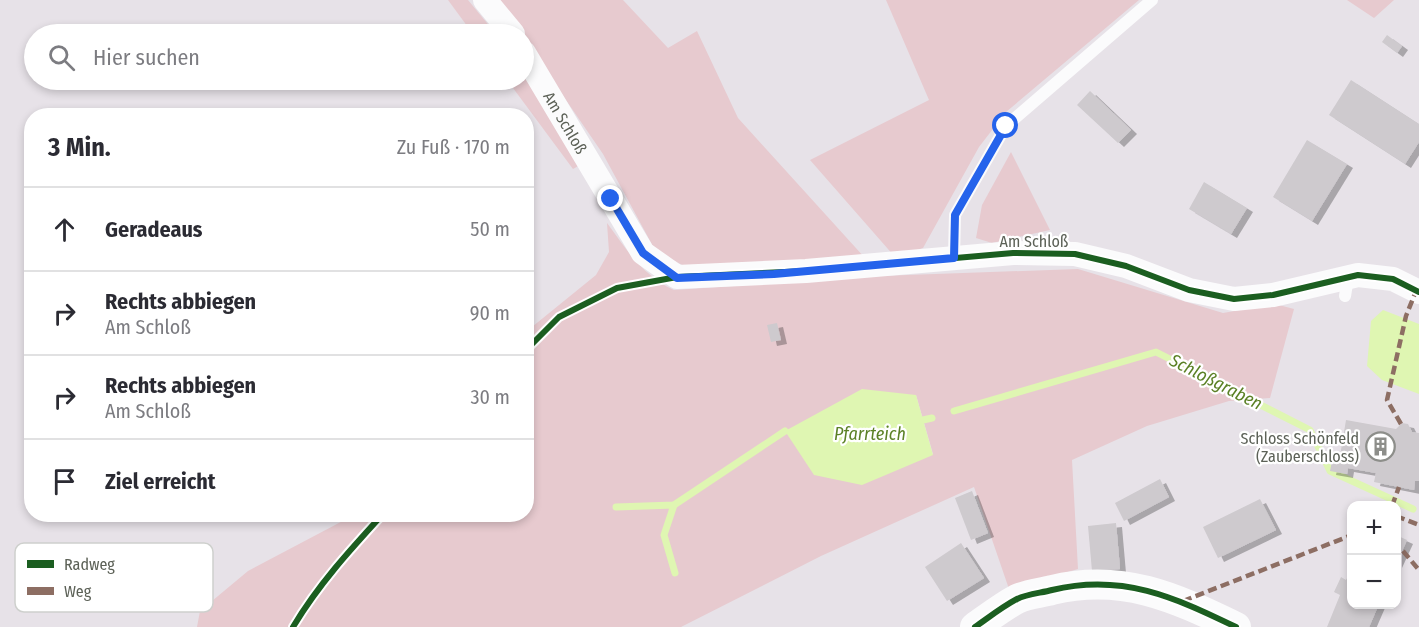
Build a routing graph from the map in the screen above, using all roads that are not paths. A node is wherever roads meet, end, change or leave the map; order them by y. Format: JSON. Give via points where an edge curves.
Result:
{"nodes":[{"id":1,"x":485,"y":0,"type":"edge"},
{"id":2,"x":1152,"y":0,"type":"edge"},
{"id":3,"x":505,"y":24,"type":"edge"},
{"id":4,"x":534,"y":70,"type":"edge"},
{"id":5,"x":954,"y":258,"type":"junction"},
{"id":6,"x":1418,"y":290,"type":"edge"},
{"id":7,"x":975,"y":627,"type":"edge"},
{"id":8,"x":1236,"y":627,"type":"edge"}],
"edges":[{"from":1,"to":3,"type":"street"},
{"from":2,"to":5,"type":"lane","via":[[1006,126],[955,215]]},
{"from":4,"to":5,"type":"street","name":"Am Schloß","via":[[643,253],[677,278]]},
{"from":5,"to":6,"type":"street","name":"Am Schloß","via":[[1013,253],[1075,254],[1126,266],[1189,290],[1234,299],[1347,287],[1358,275],[1393,279]]},
{"from":7,"to":8,"type":"street","via":[[1019,598],[1071,585],[1108,583],[1143,588],[1183,601]]}]}
